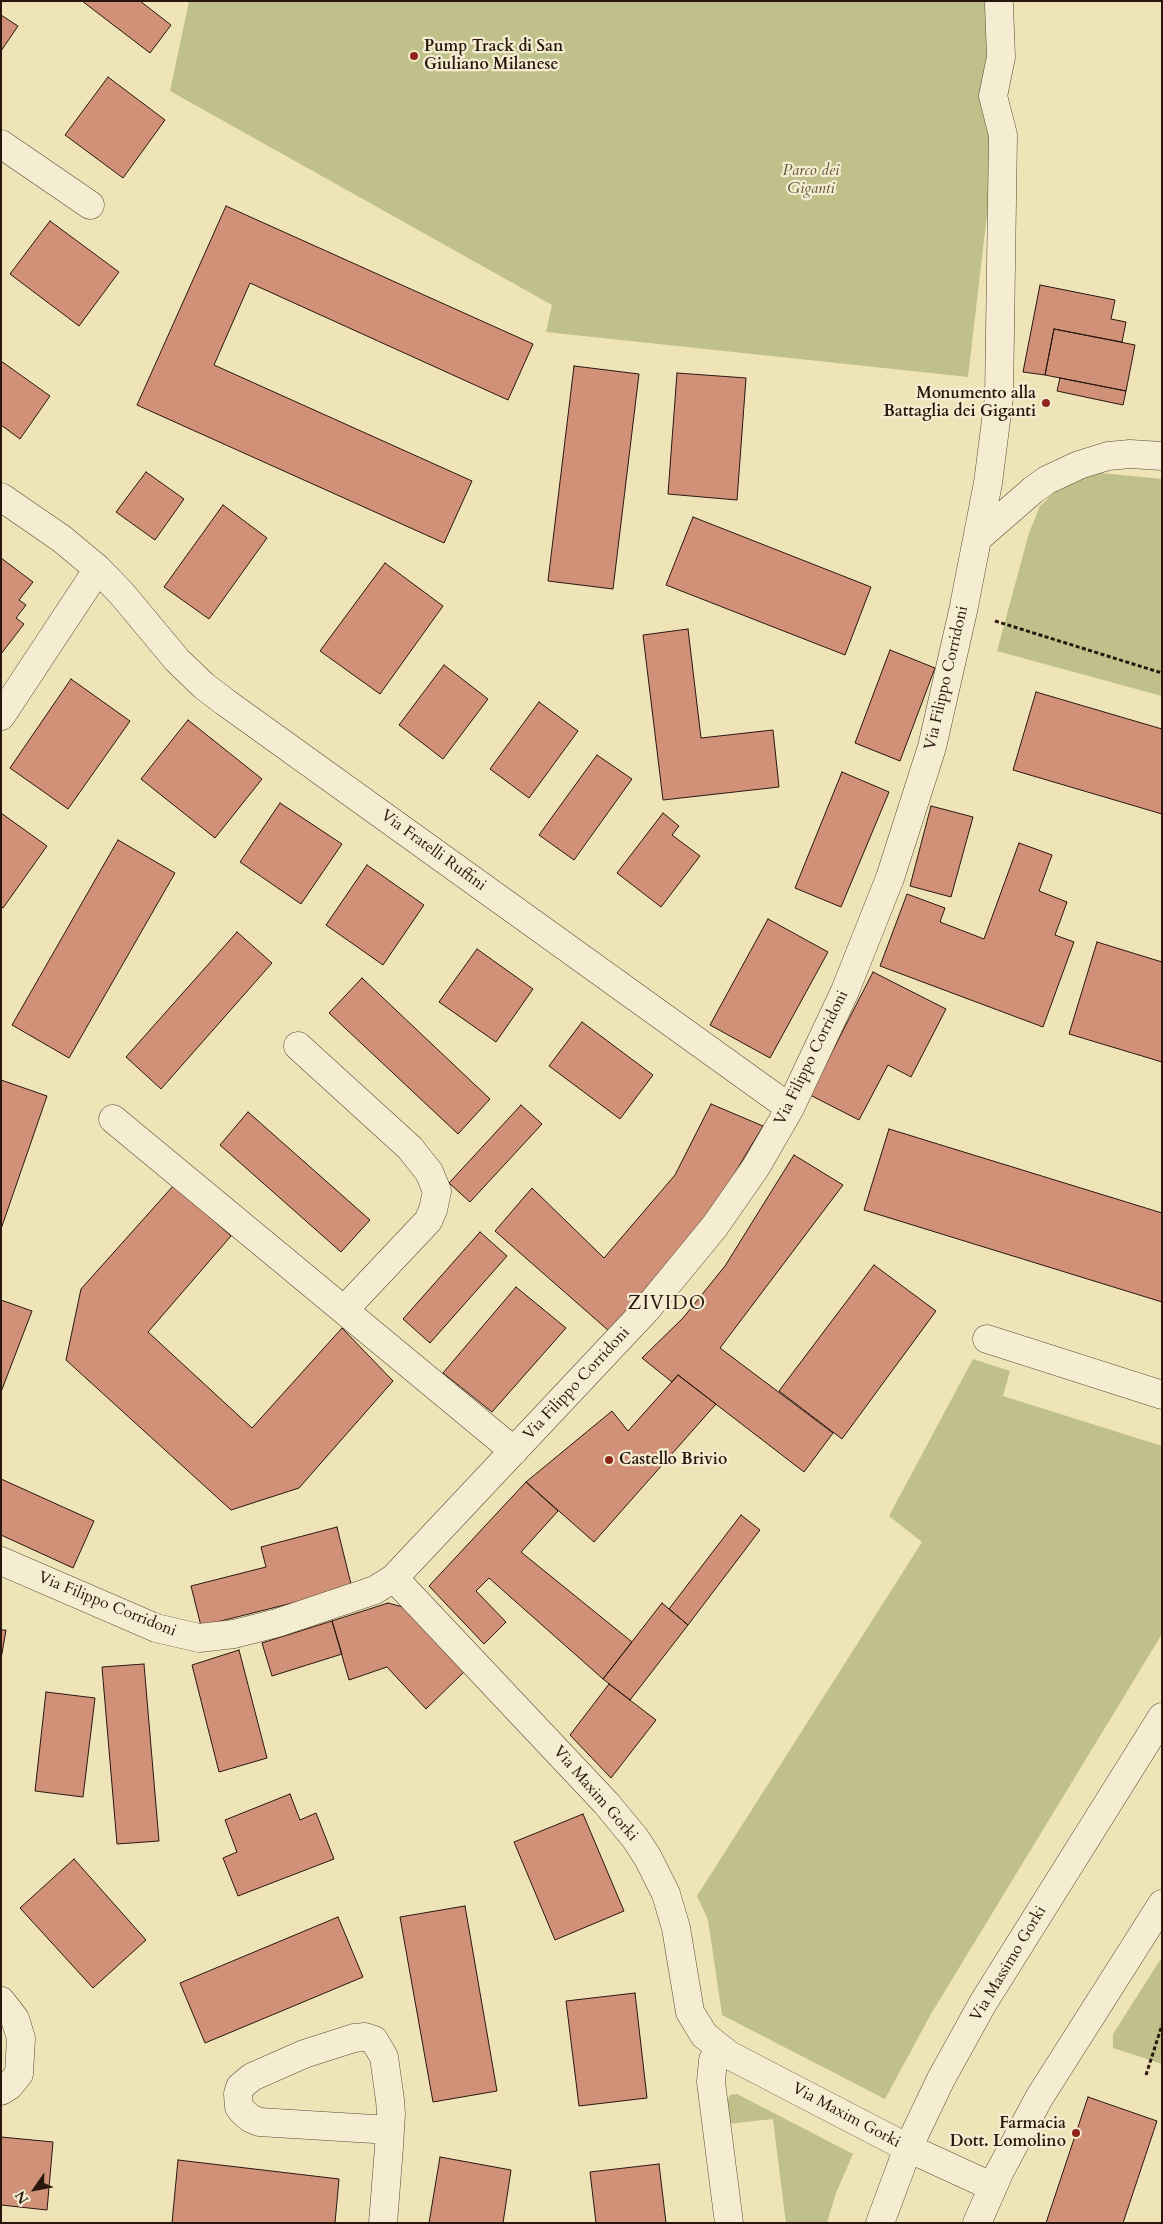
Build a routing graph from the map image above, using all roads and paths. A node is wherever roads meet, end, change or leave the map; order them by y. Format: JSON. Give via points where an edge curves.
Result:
{"nodes":[{"id":1,"x":999,"y":5,"type":"dead end"},
{"id":2,"x":1,"y":144,"type":"edge"},
{"id":3,"x":90,"y":205,"type":"dead end"},
{"id":4,"x":1162,"y":456,"type":"edge"},
{"id":5,"x":1,"y":497,"type":"edge"},
{"id":6,"x":979,"y":537,"type":"junction"},
{"id":7,"x":98,"y":569,"type":"junction"},
{"id":8,"x":963,"y":611,"type":"junction"},
{"id":9,"x":1162,"y":672,"type":"edge"},
{"id":10,"x":1,"y":716,"type":"edge"},
{"id":11,"x":298,"y":1046,"type":"dead end"},
{"id":12,"x":790,"y":1108,"type":"junction"},
{"id":13,"x":113,"y":1119,"type":"dead end"},
{"id":14,"x":344,"y":1310,"type":"junction"},
{"id":15,"x":987,"y":1339,"type":"dead end"},
{"id":16,"x":1162,"y":1395,"type":"edge"},
{"id":17,"x":514,"y":1451,"type":"junction"},
{"id":18,"x":1,"y":1561,"type":"edge"},
{"id":19,"x":394,"y":1578,"type":"junction"},
{"id":20,"x":1162,"y":1717,"type":"edge"},
{"id":21,"x":1162,"y":1904,"type":"edge"},
{"id":22,"x":1,"y":2001,"type":"edge"},
{"id":23,"x":1162,"y":2025,"type":"edge"},
{"id":24,"x":720,"y":2049,"type":"junction"},
{"id":25,"x":1146,"y":2075,"type":"dead end"},
{"id":26,"x":1,"y":2091,"type":"edge"},
{"id":27,"x":390,"y":2130,"type":"junction"},
{"id":28,"x":908,"y":2148,"type":"junction"},
{"id":29,"x":993,"y":2187,"type":"junction"},
{"id":30,"x":383,"y":2223,"type":"edge"},
{"id":31,"x":729,"y":2223,"type":"edge"},
{"id":32,"x":880,"y":2223,"type":"edge"},
{"id":33,"x":977,"y":2223,"type":"edge"}],
"edges":[{"from":1,"to":6,"type":"street","name":"Via Filippo Corridoni","via":[[1001,57],[993,96],[1003,136],[999,397]]},
{"from":2,"to":3,"type":"street"},
{"from":4,"to":6,"type":"street","via":[[1108,456],[1079,465],[1033,490]]},
{"from":5,"to":7,"type":"street","name":"Via Fratelli Ruffini","via":[[62,539]]},
{"from":6,"to":8,"type":"street","name":"Via Filippo Corridoni"},
{"from":7,"to":10,"type":"street"},
{"from":7,"to":12,"type":"street","name":"Via Fratelli Ruffini","via":[[177,660],[204,686]]},
{"from":8,"to":9,"type":"path"},
{"from":8,"to":12,"type":"street","name":"Via Filippo Corridoni","via":[[932,747],[893,870],[860,955]]},
{"from":11,"to":14,"type":"street","via":[[410,1148],[435,1184],[433,1210],[428,1221]]},
{"from":12,"to":17,"type":"street","name":"Via Filippo Corridoni","via":[[743,1188],[696,1250],[646,1310]]},
{"from":13,"to":14,"type":"street"},
{"from":14,"to":17,"type":"street"},
{"from":15,"to":16,"type":"street"},
{"from":17,"to":19,"type":"street","name":"Via Filippo Corridoni"},
{"from":18,"to":19,"type":"street","name":"Via Filippo Corridoni","via":[[156,1628],[199,1638],[234,1634],[277,1623],[365,1594]]},
{"from":19,"to":24,"type":"street","name":"Via Maxim Gorki","via":[[606,1803],[634,1838],[666,1894],[676,1928],[690,2012],[704,2035]]},
{"from":20,"to":28,"type":"street","name":"Via Massimo Gorki","via":[[983,2003]]},
{"from":21,"to":29,"type":"street","via":[[1040,2098]]},
{"from":22,"to":26,"type":"street","via":[[15,2019],[21,2038],[19,2074]]},
{"from":23,"to":25,"type":"path"},
{"from":24,"to":28,"type":"street","name":"Via Maxim Gorki"},
{"from":24,"to":31,"type":"street","via":[[713,2060],[711,2082]]},
{"from":27,"to":27,"type":"street","via":[[390,2084],[384,2057],[374,2040],[365,2037],[318,2049],[252,2077],[240,2087],[238,2094],[239,2107],[259,2122]]},
{"from":27,"to":30,"type":"street"},
{"from":28,"to":29,"type":"street","name":"Via Maxim Gorki"},
{"from":28,"to":32,"type":"street","name":"Via Massimo Gorki"},
{"from":29,"to":33,"type":"street"}]}
